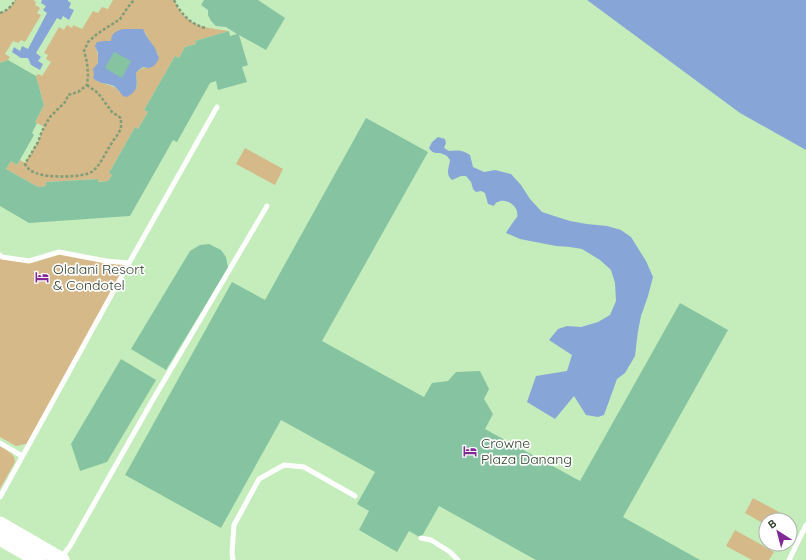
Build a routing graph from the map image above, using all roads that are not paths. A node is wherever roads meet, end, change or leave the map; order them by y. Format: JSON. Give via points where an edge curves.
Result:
{"nodes":[{"id":1,"x":217,"y":107,"type":"dead end"},
{"id":2,"x":267,"y":206,"type":"dead end"},
{"id":3,"x":0,"y":255,"type":"edge"},
{"id":4,"x":129,"y":263,"type":"junction"},
{"id":5,"x":0,"y":443,"type":"edge"},
{"id":6,"x":22,"y":456,"type":"junction"},
{"id":7,"x":355,"y":496,"type":"dead end"},
{"id":8,"x":0,"y":497,"type":"edge"},
{"id":9,"x":0,"y":524,"type":"edge"},
{"id":10,"x":806,"y":525,"type":"edge"},
{"id":11,"x":0,"y":538,"type":"edge"},
{"id":12,"x":421,"y":538,"type":"dead end"},
{"id":13,"x":38,"y":560,"type":"edge"},
{"id":14,"x":60,"y":560,"type":"edge"},
{"id":15,"x":233,"y":560,"type":"edge"},
{"id":16,"x":458,"y":560,"type":"edge"},
{"id":17,"x":789,"y":560,"type":"edge"}],
"edges":[{"from":1,"to":4,"type":"lane"},
{"from":2,"to":14,"type":"lane"},
{"from":3,"to":4,"type":"lane","via":[[29,261],[59,252]]},
{"from":4,"to":6,"type":"lane"},
{"from":5,"to":6,"type":"lane"},
{"from":6,"to":8,"type":"lane"},
{"from":7,"to":15,"type":"lane","via":[[304,467],[284,465],[259,479],[234,525]]},
{"from":9,"to":14,"type":"main road"},
{"from":10,"to":17,"type":"lane"},
{"from":11,"to":13,"type":"main road"},
{"from":12,"to":16,"type":"lane","via":[[431,540]]}]}
